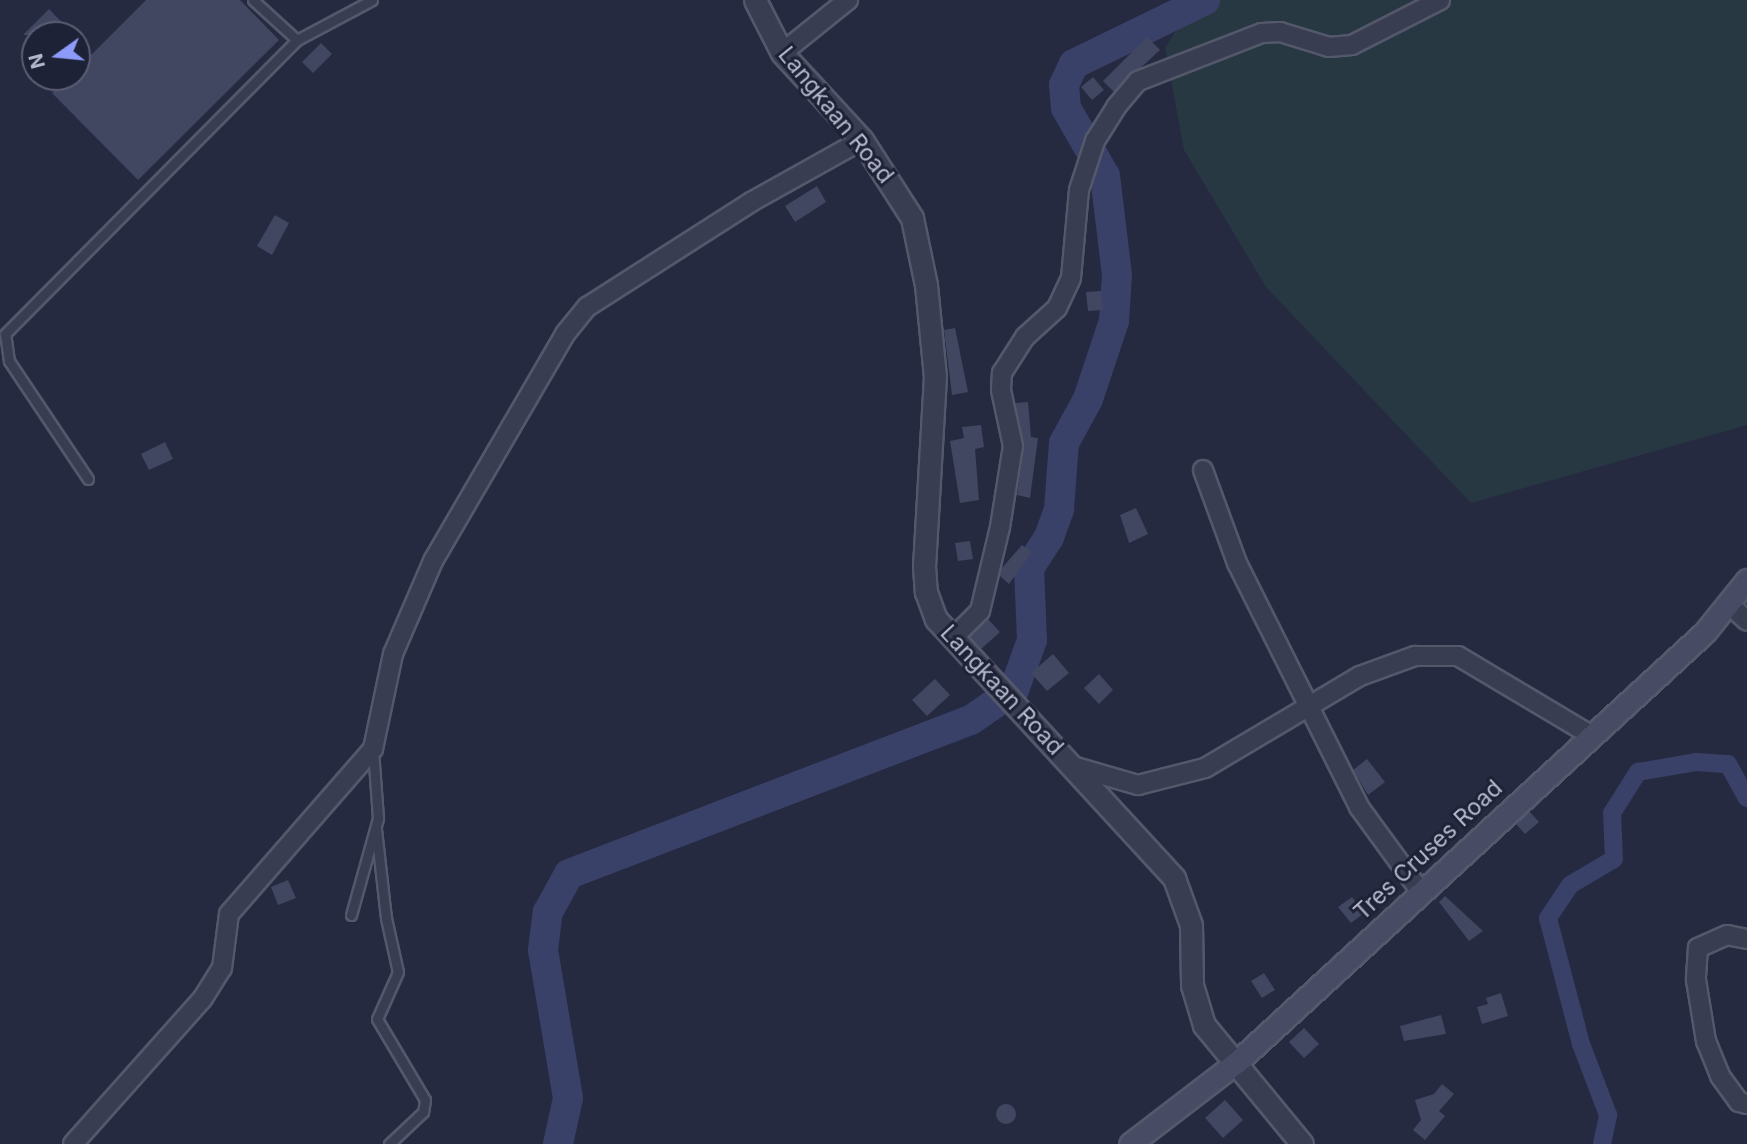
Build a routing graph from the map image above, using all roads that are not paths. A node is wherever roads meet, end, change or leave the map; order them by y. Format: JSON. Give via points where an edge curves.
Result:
{"nodes":[{"id":1,"x":253,"y":0,"type":"edge"},
{"id":2,"x":372,"y":0,"type":"edge"},
{"id":3,"x":755,"y":0,"type":"edge"},
{"id":4,"x":848,"y":0,"type":"edge"},
{"id":5,"x":1440,"y":0,"type":"edge"},
{"id":6,"x":297,"y":40,"type":"junction"},
{"id":7,"x":782,"y":53,"type":"junction"},
{"id":8,"x":862,"y":140,"type":"junction"},
{"id":9,"x":1203,"y":470,"type":"dead end"},
{"id":10,"x":88,"y":480,"type":"dead end"},
{"id":11,"x":1747,"y":580,"type":"edge"},
{"id":12,"x":1730,"y":606,"type":"junction"},
{"id":13,"x":1747,"y":621,"type":"edge"},
{"id":14,"x":953,"y":638,"type":"junction"},
{"id":15,"x":1310,"y":709,"type":"junction"},
{"id":16,"x":1591,"y":736,"type":"junction"},
{"id":17,"x":373,"y":749,"type":"junction"},
{"id":18,"x":1072,"y":766,"type":"junction"},
{"id":19,"x":376,"y":829,"type":"junction"},
{"id":20,"x":1422,"y":892,"type":"junction"},
{"id":21,"x":351,"y":915,"type":"dead end"},
{"id":22,"x":1747,"y":939,"type":"edge"},
{"id":23,"x":1238,"y":1061,"type":"junction"},
{"id":24,"x":1747,"y":1104,"type":"edge"},
{"id":25,"x":73,"y":1144,"type":"edge"},
{"id":26,"x":389,"y":1144,"type":"edge"},
{"id":27,"x":1130,"y":1144,"type":"edge"},
{"id":28,"x":1302,"y":1144,"type":"edge"}],
"edges":[{"from":1,"to":6,"type":"lane"},
{"from":2,"to":6,"type":"lane"},
{"from":3,"to":7,"type":"street","name":"Langkaan Road"},
{"from":4,"to":7,"type":"street"},
{"from":5,"to":14,"type":"street","via":[[1352,45],[1329,47],[1280,32],[1262,33],[1138,81],[1095,141],[1079,190],[1072,278],[1057,308],[1025,337],[1002,373],[1001,390],[1013,446],[1000,527],[980,611]]},
{"from":6,"to":10,"type":"lane","via":[[5,334],[9,361]]},
{"from":7,"to":8,"type":"street","name":"Langkaan Road"},
{"from":8,"to":14,"type":"street","name":"Langkaan Road","via":[[912,218],[926,285],[934,376],[924,566],[926,592],[936,619]]},
{"from":8,"to":17,"type":"street","via":[[751,202],[587,307],[537,379],[433,561],[393,654]]},
{"from":9,"to":15,"type":"street","via":[[1237,564]]},
{"from":11,"to":12,"type":"main road","name":"Tres Cruses Road"},
{"from":12,"to":13,"type":"street"},
{"from":12,"to":16,"type":"main road","name":"Tres Cruses Road"},
{"from":14,"to":18,"type":"street","name":"Langkaan Road"},
{"from":15,"to":16,"type":"street","via":[[1360,676],[1415,656],[1458,656]]},
{"from":15,"to":18,"type":"street","via":[[1205,768],[1138,785]]},
{"from":15,"to":20,"type":"street","via":[[1359,807]]},
{"from":16,"to":20,"type":"main road","name":"Tres Cruses Road"},
{"from":17,"to":19,"type":"lane"},
{"from":17,"to":25,"type":"street","via":[[229,914],[222,968],[203,998]]},
{"from":18,"to":23,"type":"street","name":"Langkaan Road","via":[[1174,878],[1191,925],[1192,985],[1204,1025]]},
{"from":19,"to":21,"type":"lane"},
{"from":19,"to":26,"type":"lane","via":[[386,918],[398,972],[377,1019],[425,1100],[423,1112]]},
{"from":20,"to":23,"type":"main road","name":"Tres Cruses Road"},
{"from":22,"to":24,"type":"street","via":[[1727,935],[1698,947],[1696,980],[1706,1041],[1720,1076],[1738,1102]]},
{"from":23,"to":27,"type":"main road","name":"Tres Cruses Road"},
{"from":23,"to":28,"type":"street","name":"Langkaan Road"}]}
